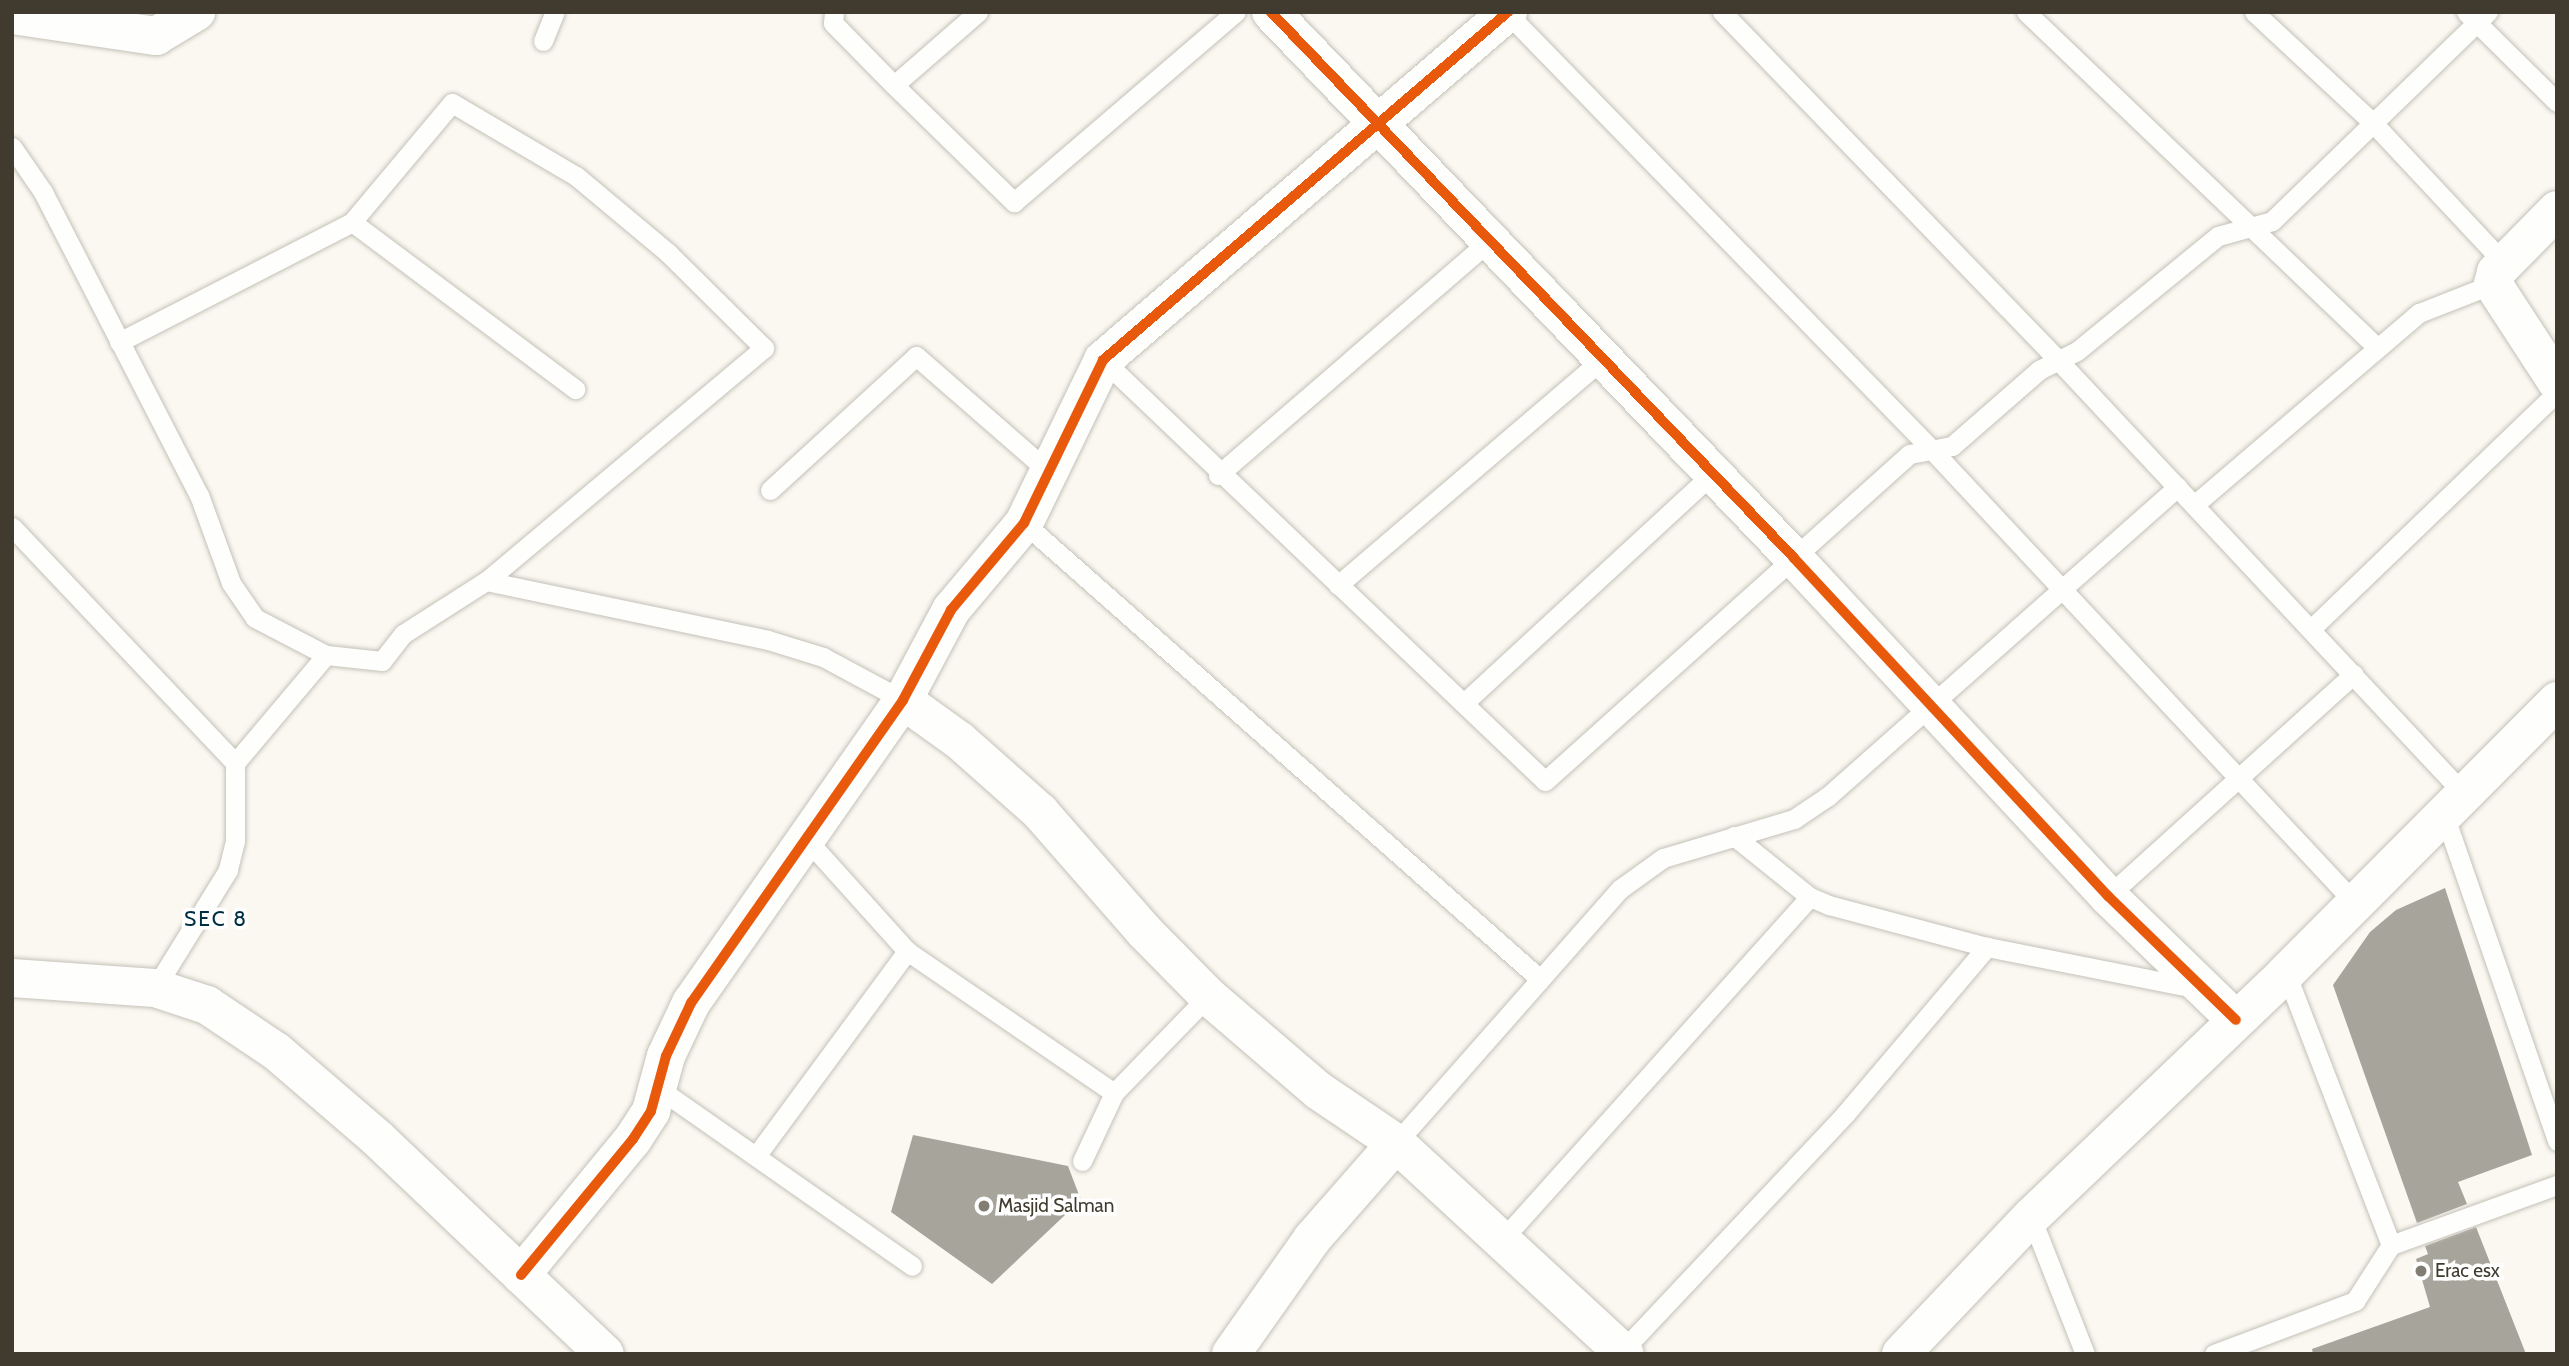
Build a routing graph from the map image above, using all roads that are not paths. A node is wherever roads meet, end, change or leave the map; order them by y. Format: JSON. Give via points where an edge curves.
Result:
{"nodes":[{"id":1,"x":196,"y":12,"type":"edge"},
{"id":2,"x":555,"y":12,"type":"edge"},
{"id":3,"x":834,"y":12,"type":"edge"},
{"id":4,"x":978,"y":12,"type":"edge"},
{"id":5,"x":1236,"y":12,"type":"edge"},
{"id":6,"x":1271,"y":12,"type":"edge"},
{"id":7,"x":1722,"y":12,"type":"edge"},
{"id":8,"x":2026,"y":12,"type":"edge"},
{"id":9,"x":2254,"y":12,"type":"edge"},
{"id":10,"x":1507,"y":13,"type":"edge"},
{"id":11,"x":12,"y":15,"type":"edge"},
{"id":12,"x":2477,"y":16,"type":"edge"},
{"id":13,"x":543,"y":41,"type":"dead end"},
{"id":14,"x":894,"y":85,"type":"junction"},
{"id":15,"x":2557,"y":102,"type":"edge"},
{"id":16,"x":1380,"y":123,"type":"junction"},
{"id":17,"x":2374,"y":123,"type":"junction"},
{"id":18,"x":12,"y":147,"type":"edge"},
{"id":19,"x":2557,"y":210,"type":"edge"},
{"id":20,"x":352,"y":222,"type":"junction"},
{"id":21,"x":2255,"y":228,"type":"junction"},
{"id":22,"x":1488,"y":242,"type":"junction"},
{"id":23,"x":2499,"y":274,"type":"junction"},
{"id":24,"x":119,"y":342,"type":"junction"},
{"id":25,"x":2376,"y":347,"type":"junction"},
{"id":26,"x":1103,"y":360,"type":"junction"},
{"id":27,"x":1601,"y":360,"type":"junction"},
{"id":28,"x":2058,"y":360,"type":"junction"},
{"id":29,"x":2557,"y":382,"type":"edge"},
{"id":30,"x":575,"y":389,"type":"dead end"},
{"id":31,"x":2557,"y":393,"type":"edge"},
{"id":32,"x":1933,"y":451,"type":"junction"},
{"id":33,"x":1049,"y":472,"type":"junction"},
{"id":34,"x":1712,"y":474,"type":"junction"},
{"id":35,"x":1218,"y":475,"type":"junction"},
{"id":36,"x":2178,"y":487,"type":"junction"},
{"id":37,"x":770,"y":490,"type":"dead end"},
{"id":38,"x":2194,"y":505,"type":"junction"},
{"id":39,"x":1024,"y":523,"type":"junction"},
{"id":40,"x":12,"y":527,"type":"edge"},
{"id":41,"x":1793,"y":557,"type":"junction"},
{"id":42,"x":486,"y":581,"type":"junction"},
{"id":43,"x":1338,"y":585,"type":"junction"},
{"id":44,"x":2062,"y":591,"type":"junction"},
{"id":45,"x":2312,"y":628,"type":"junction"},
{"id":46,"x":326,"y":655,"type":"junction"},
{"id":47,"x":2354,"y":674,"type":"junction"},
{"id":48,"x":903,"y":700,"type":"junction"},
{"id":49,"x":2557,"y":701,"type":"edge"},
{"id":50,"x":1465,"y":702,"type":"junction"},
{"id":51,"x":1930,"y":705,"type":"junction"},
{"id":52,"x":235,"y":763,"type":"junction"},
{"id":53,"x":2239,"y":779,"type":"junction"},
{"id":54,"x":2455,"y":806,"type":"junction"},
{"id":55,"x":1734,"y":836,"type":"junction"},
{"id":56,"x":808,"y":841,"type":"junction"},
{"id":57,"x":2108,"y":896,"type":"junction"},
{"id":58,"x":1810,"y":897,"type":"junction"},
{"id":59,"x":2355,"y":903,"type":"junction"},
{"id":60,"x":1987,"y":947,"type":"junction"},
{"id":61,"x":907,"y":951,"type":"junction"},
{"id":62,"x":2286,"y":973,"type":"junction"},
{"id":63,"x":12,"y":978,"type":"edge"},
{"id":64,"x":1540,"y":979,"type":"junction"},
{"id":65,"x":155,"y":988,"type":"junction"},
{"id":66,"x":2203,"y":989,"type":"junction"},
{"id":67,"x":1208,"y":996,"type":"junction"},
{"id":68,"x":2236,"y":1020,"type":"junction"},
{"id":69,"x":658,"y":1088,"type":"junction"},
{"id":70,"x":1114,"y":1093,"type":"junction"},
{"id":71,"x":2557,"y":1141,"type":"edge"},
{"id":72,"x":1395,"y":1143,"type":"junction"},
{"id":73,"x":756,"y":1156,"type":"junction"},
{"id":74,"x":1082,"y":1161,"type":"dead end"},
{"id":75,"x":2557,"y":1185,"type":"edge"},
{"id":76,"x":2031,"y":1217,"type":"junction"},
{"id":77,"x":1501,"y":1241,"type":"junction"},
{"id":78,"x":2391,"y":1245,"type":"junction"},
{"id":79,"x":912,"y":1266,"type":"dead end"},
{"id":80,"x":521,"y":1275,"type":"junction"},
{"id":81,"x":1624,"y":1352,"type":"edge"},
{"id":82,"x":605,"y":1354,"type":"edge"},
{"id":83,"x":1231,"y":1354,"type":"edge"},
{"id":84,"x":1901,"y":1354,"type":"edge"},
{"id":85,"x":2085,"y":1354,"type":"edge"},
{"id":86,"x":2214,"y":1354,"type":"edge"}],
"edges":[{"from":1,"to":11,"type":"street","via":[[156,36]]},
{"from":2,"to":13,"type":"lane"},
{"from":3,"to":14,"type":"lane","via":[[833,23]]},
{"from":4,"to":14,"type":"lane"},
{"from":5,"to":14,"type":"lane","via":[[1014,202]]},
{"from":6,"to":16,"type":"street"},
{"from":7,"to":28,"type":"lane"},
{"from":8,"to":21,"type":"lane"},
{"from":9,"to":17,"type":"lane"},
{"from":10,"to":16,"type":"street"},
{"from":10,"to":32,"type":"lane"},
{"from":12,"to":15,"type":"lane"},
{"from":12,"to":17,"type":"lane"},
{"from":16,"to":22,"type":"street"},
{"from":16,"to":26,"type":"street"},
{"from":17,"to":21,"type":"lane","via":[[2272,221]]},
{"from":17,"to":23,"type":"lane"},
{"from":18,"to":24,"type":"lane","via":[[43,192]]},
{"from":19,"to":23,"type":"street"},
{"from":20,"to":24,"type":"lane"},
{"from":20,"to":30,"type":"lane"},
{"from":20,"to":42,"type":"lane","via":[[452,103],[576,176],[668,253],[764,348]]},
{"from":21,"to":25,"type":"lane"},
{"from":21,"to":28,"type":"lane","via":[[2218,236],[2077,351]]},
{"from":22,"to":27,"type":"street"},
{"from":22,"to":35,"type":"lane"},
{"from":23,"to":25,"type":"lane","via":[[2418,313]]},
{"from":23,"to":29,"type":"street"},
{"from":24,"to":46,"type":"lane","via":[[199,495],[230,583],[255,618]]},
{"from":25,"to":38,"type":"lane"},
{"from":26,"to":33,"type":"street"},
{"from":26,"to":35,"type":"lane"},
{"from":27,"to":34,"type":"street"},
{"from":27,"to":43,"type":"lane"},
{"from":28,"to":32,"type":"lane","via":[[2039,370],[1952,446]]},
{"from":28,"to":36,"type":"lane"},
{"from":31,"to":45,"type":"lane"},
{"from":32,"to":41,"type":"lane","via":[[1910,454]]},
{"from":32,"to":44,"type":"lane"},
{"from":33,"to":37,"type":"lane","via":[[916,356]]},
{"from":33,"to":39,"type":"street"},
{"from":34,"to":41,"type":"street"},
{"from":34,"to":50,"type":"lane"},
{"from":35,"to":43,"type":"lane"},
{"from":36,"to":38,"type":"lane"},
{"from":36,"to":44,"type":"lane"},
{"from":38,"to":45,"type":"lane"},
{"from":39,"to":48,"type":"street","via":[[951,610]]},
{"from":39,"to":64,"type":"lane"},
{"from":40,"to":52,"type":"lane"},
{"from":41,"to":50,"type":"lane","via":[[1545,781]]},
{"from":41,"to":51,"type":"street"},
{"from":42,"to":46,"type":"lane","via":[[426,617],[382,661]]},
{"from":42,"to":48,"type":"lane","via":[[768,640],[823,657]]},
{"from":43,"to":50,"type":"lane"},
{"from":44,"to":51,"type":"lane"},
{"from":44,"to":53,"type":"lane"},
{"from":45,"to":47,"type":"lane"},
{"from":46,"to":52,"type":"lane"},
{"from":47,"to":53,"type":"lane"},
{"from":47,"to":54,"type":"lane"},
{"from":48,"to":56,"type":"street"},
{"from":48,"to":67,"type":"street","via":[[960,741],[1040,812],[1143,931]]},
{"from":49,"to":54,"type":"street"},
{"from":51,"to":55,"type":"lane","via":[[1827,797],[1794,819]]},
{"from":51,"to":57,"type":"street"},
{"from":52,"to":65,"type":"lane","via":[[235,841],[228,870]]},
{"from":53,"to":57,"type":"lane"},
{"from":53,"to":59,"type":"lane"},
{"from":54,"to":59,"type":"street"},
{"from":54,"to":71,"type":"lane"},
{"from":55,"to":58,"type":"lane"},
{"from":55,"to":64,"type":"lane","via":[[1663,858],[1630,881]]},
{"from":56,"to":61,"type":"lane"},
{"from":56,"to":69,"type":"street","via":[[762,895],[691,1003],[666,1056]]},
{"from":57,"to":66,"type":"street"},
{"from":58,"to":60,"type":"lane"},
{"from":58,"to":77,"type":"lane"},
{"from":59,"to":62,"type":"street"},
{"from":60,"to":66,"type":"lane"},
{"from":60,"to":81,"type":"lane","via":[[1846,1113]]},
{"from":61,"to":70,"type":"lane"},
{"from":61,"to":73,"type":"lane"},
{"from":62,"to":68,"type":"street"},
{"from":62,"to":78,"type":"lane"},
{"from":63,"to":65,"type":"street"},
{"from":64,"to":72,"type":"lane"},
{"from":65,"to":80,"type":"street","via":[[206,1005],[277,1052]]},
{"from":66,"to":68,"type":"street"},
{"from":67,"to":70,"type":"lane"},
{"from":67,"to":72,"type":"street","via":[[1319,1091]]},
{"from":68,"to":76,"type":"street"},
{"from":69,"to":73,"type":"lane"},
{"from":69,"to":80,"type":"street","via":[[633,1139]]},
{"from":70,"to":74,"type":"lane"},
{"from":72,"to":77,"type":"street"},
{"from":72,"to":83,"type":"street","via":[[1312,1239]]},
{"from":73,"to":79,"type":"lane"},
{"from":75,"to":78,"type":"lane"},
{"from":76,"to":84,"type":"street"},
{"from":76,"to":85,"type":"lane"},
{"from":77,"to":81,"type":"street"},
{"from":78,"to":86,"type":"lane","via":[[2355,1301]]},
{"from":80,"to":82,"type":"street"}]}
